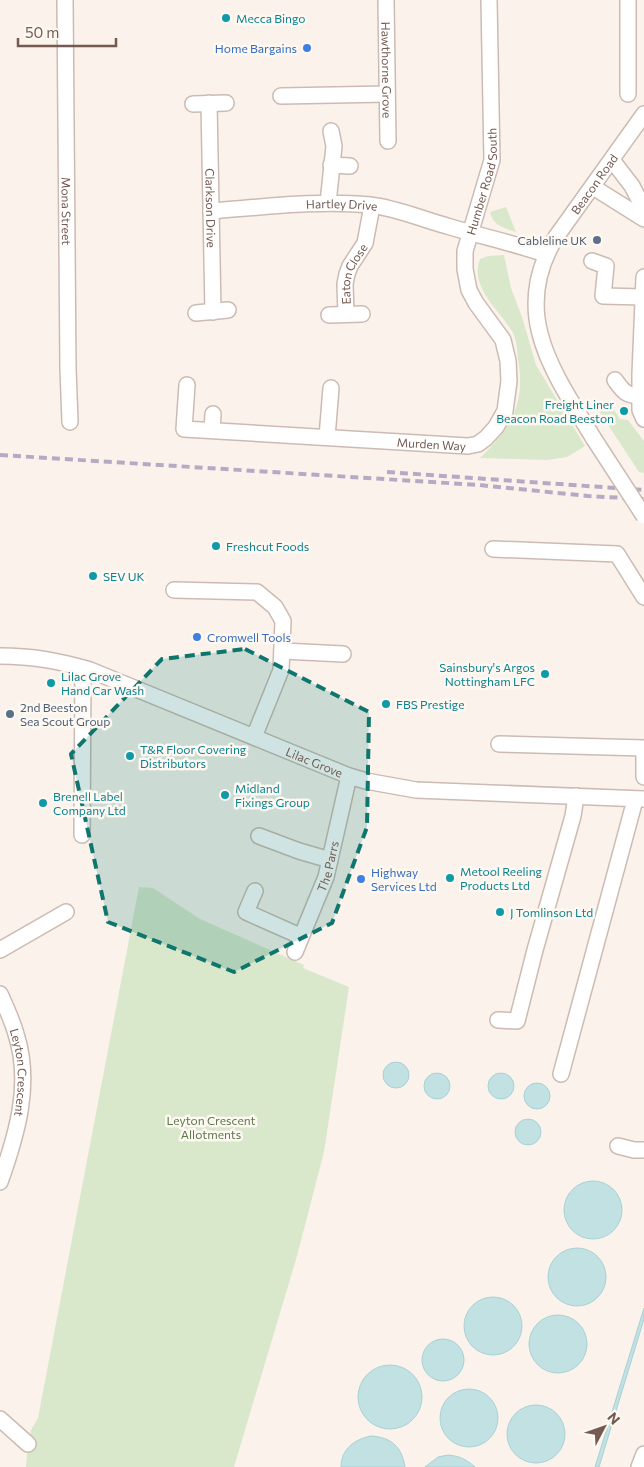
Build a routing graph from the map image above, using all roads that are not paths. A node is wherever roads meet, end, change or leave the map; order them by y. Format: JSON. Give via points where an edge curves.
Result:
{"nodes":[{"id":1,"x":65,"y":0,"type":"edge"},
{"id":2,"x":386,"y":0,"type":"edge"},
{"id":3,"x":489,"y":0,"type":"edge"},
{"id":4,"x":628,"y":0,"type":"edge"},
{"id":5,"x":643,"y":87,"type":"edge"},
{"id":6,"x":387,"y":94,"type":"junction"},
{"id":7,"x":281,"y":96,"type":"dead end"},
{"id":8,"x":209,"y":103,"type":"junction"},
{"id":9,"x":226,"y":103,"type":"dead end"},
{"id":10,"x":193,"y":104,"type":"dead end"},
{"id":11,"x":644,"y":114,"type":"edge"},
{"id":12,"x":332,"y":139,"type":"dead end"},
{"id":13,"x":388,"y":141,"type":"dead end"},
{"id":14,"x":612,"y":160,"type":"junction"},
{"id":15,"x":332,"y":165,"type":"junction"},
{"id":16,"x":350,"y":166,"type":"dead end"},
{"id":17,"x":593,"y":187,"type":"junction"},
{"id":18,"x":328,"y":203,"type":"junction"},
{"id":19,"x":372,"y":206,"type":"junction"},
{"id":20,"x":644,"y":208,"type":"edge"},
{"id":21,"x":211,"y":211,"type":"junction"},
{"id":22,"x":644,"y":219,"type":"edge"},
{"id":23,"x":470,"y":232,"type":"junction"},
{"id":24,"x":546,"y":254,"type":"junction"},
{"id":25,"x":592,"y":261,"type":"dead end"},
{"id":26,"x":644,"y":277,"type":"edge"},
{"id":27,"x":643,"y":297,"type":"edge"},
{"id":28,"x":228,"y":310,"type":"dead end"},
{"id":29,"x":213,"y":312,"type":"junction"},
{"id":30,"x":196,"y":313,"type":"dead end"},
{"id":31,"x":346,"y":314,"type":"junction"},
{"id":32,"x":362,"y":314,"type":"dead end"},
{"id":33,"x":329,"y":315,"type":"dead end"},
{"id":34,"x":614,"y":380,"type":"dead end"},
{"id":35,"x":187,"y":385,"type":"dead end"},
{"id":36,"x":331,"y":388,"type":"dead end"},
{"id":37,"x":640,"y":396,"type":"junction"},
{"id":38,"x":213,"y":414,"type":"dead end"},
{"id":39,"x":644,"y":419,"type":"edge"},
{"id":40,"x":70,"y":422,"type":"dead end"},
{"id":41,"x":212,"y":430,"type":"junction"},
{"id":42,"x":327,"y":437,"type":"junction"},
{"id":43,"x":644,"y":516,"type":"edge"},
{"id":44,"x":493,"y":549,"type":"dead end"},
{"id":45,"x":174,"y":590,"type":"dead end"},
{"id":46,"x":644,"y":597,"type":"edge"},
{"id":47,"x":283,"y":650,"type":"junction"},
{"id":48,"x":343,"y":654,"type":"dead end"},
{"id":49,"x":0,"y":656,"type":"edge"},
{"id":50,"x":83,"y":668,"type":"junction"},
{"id":51,"x":254,"y":737,"type":"junction"},
{"id":52,"x":499,"y":744,"type":"dead end"},
{"id":53,"x":644,"y":749,"type":"edge"},
{"id":54,"x":349,"y":776,"type":"junction"},
{"id":55,"x":644,"y":777,"type":"edge"},
{"id":56,"x":576,"y":796,"type":"junction"},
{"id":57,"x":640,"y":799,"type":"edge"},
{"id":58,"x":82,"y":834,"type":"dead end"},
{"id":59,"x":260,"y":836,"type":"dead end"},
{"id":60,"x":330,"y":860,"type":"junction"},
{"id":61,"x":255,"y":891,"type":"dead end"},
{"id":62,"x":66,"y":912,"type":"dead end"},
{"id":63,"x":300,"y":936,"type":"junction"},
{"id":64,"x":0,"y":950,"type":"edge"},
{"id":65,"x":295,"y":952,"type":"dead end"},
{"id":66,"x":0,"y":994,"type":"edge"},
{"id":67,"x":498,"y":1020,"type":"dead end"},
{"id":68,"x":561,"y":1074,"type":"dead end"},
{"id":69,"x":618,"y":1146,"type":"dead end"},
{"id":70,"x":644,"y":1150,"type":"edge"},
{"id":71,"x":0,"y":1182,"type":"edge"},
{"id":72,"x":0,"y":1419,"type":"edge"},
{"id":73,"x":28,"y":1444,"type":"dead end"},
{"id":74,"x":644,"y":1454,"type":"edge"},
{"id":75,"x":639,"y":1467,"type":"edge"}],
"edges":[{"from":1,"to":40,"type":"street","name":"Mona Street"},
{"from":2,"to":6,"type":"street","name":"Hawthorne Grove"},
{"from":3,"to":23,"type":"street","name":"Humber Road South","via":[[492,160]]},
{"from":4,"to":5,"type":"street","via":[[628,87]]},
{"from":6,"to":7,"type":"street"},
{"from":6,"to":13,"type":"street","name":"Hawthorne Grove"},
{"from":8,"to":9,"type":"street"},
{"from":8,"to":10,"type":"street"},
{"from":8,"to":21,"type":"street","name":"Clarkson Drive"},
{"from":11,"to":14,"type":"street","name":"Beacon Road"},
{"from":12,"to":15,"type":"street"},
{"from":14,"to":17,"type":"street","name":"Beacon Road"},
{"from":14,"to":20,"type":"street"},
{"from":15,"to":16,"type":"street"},
{"from":15,"to":18,"type":"street"},
{"from":17,"to":22,"type":"street"},
{"from":17,"to":24,"type":"street","name":"Beacon Road"},
{"from":18,"to":19,"type":"street","name":"Hartley Drive"},
{"from":18,"to":21,"type":"street","name":"Hartley Drive"},
{"from":19,"to":23,"type":"street","name":"Hartley Drive","via":[[393,208]]},
{"from":19,"to":31,"type":"street","name":"Eaton Close","via":[[365,244],[347,274]]},
{"from":21,"to":29,"type":"street","name":"Clarkson Drive"},
{"from":23,"to":24,"type":"street","name":"Humber Road South"},
{"from":23,"to":42,"type":"street","name":"Murden Way","via":[[465,269],[469,290],[503,340],[508,361],[508,399],[496,427],[478,444],[468,446]]},
{"from":24,"to":43,"type":"street","bridge":true,"via":[[535,300],[543,349],[594,439]]},
{"from":25,"to":27,"type":"street","via":[[606,266],[603,296]]},
{"from":26,"to":27,"type":"street"},
{"from":27,"to":37,"type":"street"},
{"from":28,"to":29,"type":"street"},
{"from":29,"to":30,"type":"street"},
{"from":31,"to":32,"type":"street","name":"Eaton Close"},
{"from":31,"to":33,"type":"street","name":"Eaton Close"},
{"from":34,"to":37,"type":"street","via":[[630,396]]},
{"from":35,"to":41,"type":"street","name":"Murden Way","via":[[184,429]]},
{"from":36,"to":42,"type":"street"},
{"from":37,"to":39,"type":"street"},
{"from":38,"to":41,"type":"street"},
{"from":41,"to":42,"type":"street","name":"Murden Way"},
{"from":44,"to":46,"type":"street","via":[[617,554]]},
{"from":45,"to":47,"type":"street","via":[[257,592],[275,607],[283,621]]},
{"from":47,"to":48,"type":"street"},
{"from":47,"to":51,"type":"street","via":[[281,670]]},
{"from":49,"to":50,"type":"street","name":"Lilac Grove","via":[[59,661]]},
{"from":50,"to":51,"type":"street","name":"Lilac Grove"},
{"from":50,"to":58,"type":"street"},
{"from":51,"to":54,"type":"street","name":"Lilac Grove"},
{"from":52,"to":53,"type":"street"},
{"from":53,"to":55,"type":"street"},
{"from":54,"to":56,"type":"street","name":"Lilac Grove","via":[[416,790]]},
{"from":54,"to":60,"type":"street","name":"The Parrs"},
{"from":56,"to":57,"type":"street","name":"Lilac Grove"},
{"from":56,"to":67,"type":"street","via":[[517,1021]]},
{"from":57,"to":68,"type":"street"},
{"from":59,"to":60,"type":"street"},
{"from":60,"to":63,"type":"street","name":"The Parrs","via":[[326,877]]},
{"from":61,"to":63,"type":"street","via":[[246,912]]},
{"from":62,"to":64,"type":"street"},
{"from":63,"to":65,"type":"street","name":"The Parrs"},
{"from":66,"to":71,"type":"street","name":"Leyton Crescent","via":[[17,1035],[23,1086],[18,1126]]},
{"from":69,"to":70,"type":"street"},
{"from":72,"to":73,"type":"street"},
{"from":74,"to":75,"type":"street"}]}
